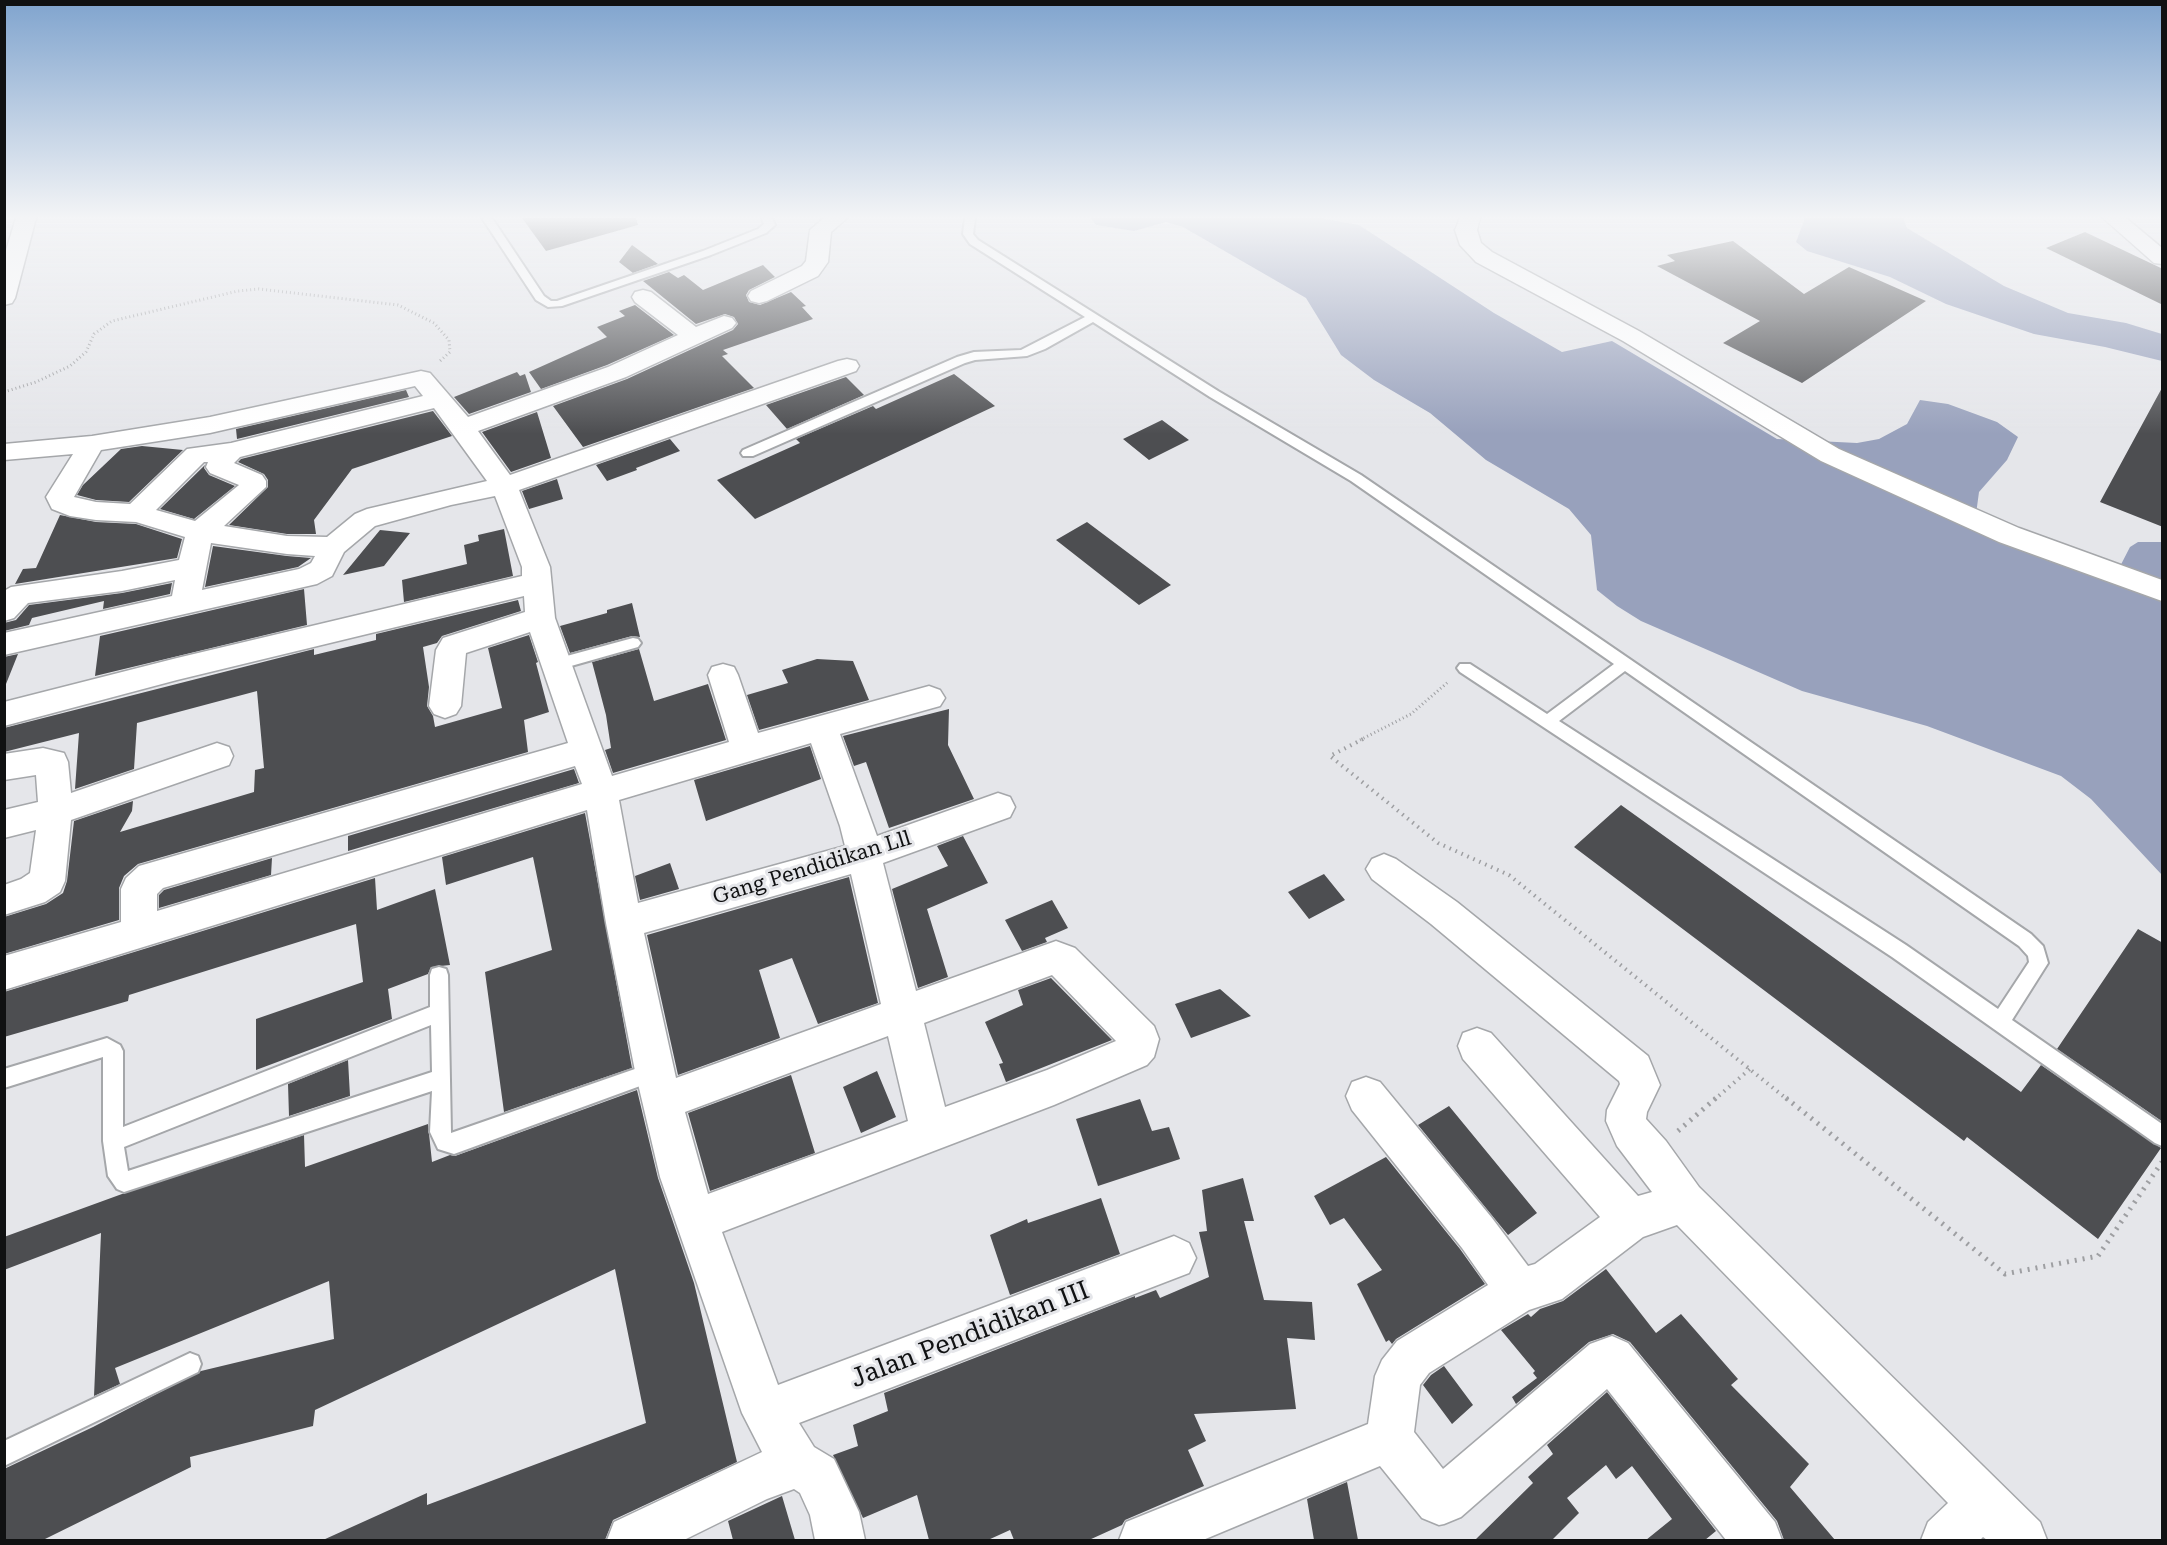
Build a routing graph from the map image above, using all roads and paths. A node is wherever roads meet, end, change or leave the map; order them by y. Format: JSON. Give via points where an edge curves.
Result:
{"nodes":[{"id":1,"x":247,"y":290,"type":"edge"},
{"id":2,"x":269,"y":290,"type":"edge"},
{"id":3,"x":535,"y":290,"type":"edge"},
{"id":4,"x":599,"y":290,"type":"edge"},
{"id":5,"x":771,"y":290,"type":"edge"},
{"id":6,"x":1051,"y":290,"type":"edge"},
{"id":7,"x":1546,"y":290,"type":"edge"},
{"id":8,"x":759,"y":296,"type":"dead end"},
{"id":9,"x":643,"y":297,"type":"dead end"},
{"id":10,"x":1094,"y":317,"type":"junction"},
{"id":11,"x":724,"y":322,"type":"dead end"},
{"id":12,"x":693,"y":336,"type":"junction"},
{"id":13,"x":847,"y":366,"type":"dead end"},
{"id":14,"x":421,"y":378,"type":"junction"},
{"id":15,"x":4,"y":392,"type":"edge"},
{"id":16,"x":440,"y":399,"type":"junction"},
{"id":17,"x":210,"y":425,"type":"junction"},
{"id":18,"x":461,"y":428,"type":"junction"},
{"id":19,"x":92,"y":444,"type":"junction"},
{"id":20,"x":231,"y":451,"type":"junction"},
{"id":21,"x":4,"y":452,"type":"edge"},
{"id":22,"x":748,"y":453,"type":"dead end"},
{"id":23,"x":196,"y":455,"type":"junction"},
{"id":24,"x":504,"y":486,"type":"junction"},
{"id":25,"x":137,"y":513,"type":"junction"},
{"id":26,"x":200,"y":532,"type":"junction"},
{"id":27,"x":333,"y":547,"type":"junction"},
{"id":28,"x":191,"y":567,"type":"junction"},
{"id":29,"x":537,"y":583,"type":"junction"},
{"id":30,"x":2162,"y":591,"type":"edge"},
{"id":31,"x":186,"y":604,"type":"junction"},
{"id":32,"x":4,"y":611,"type":"edge"},
{"id":33,"x":540,"y":618,"type":"junction"},
{"id":34,"x":633,"y":643,"type":"dead end"},
{"id":35,"x":4,"y":644,"type":"edge"},
{"id":36,"x":557,"y":664,"type":"junction"},
{"id":37,"x":1624,"y":664,"type":"junction"},
{"id":38,"x":1465,"y":668,"type":"joint"},
{"id":39,"x":723,"y":675,"type":"dead end"},
{"id":40,"x":929,"y":698,"type":"dead end"},
{"id":41,"x":445,"y":706,"type":"dead end"},
{"id":42,"x":4,"y":714,"type":"edge"},
{"id":43,"x":1547,"y":722,"type":"junction"},
{"id":44,"x":821,"y":727,"type":"junction"},
{"id":45,"x":747,"y":748,"type":"junction"},
{"id":46,"x":587,"y":750,"type":"junction"},
{"id":47,"x":217,"y":756,"type":"dead end"},
{"id":48,"x":4,"y":767,"type":"edge"},
{"id":49,"x":601,"y":792,"type":"junction"},
{"id":50,"x":998,"y":807,"type":"dead end"},
{"id":51,"x":55,"y":812,"type":"junction"},
{"id":52,"x":4,"y":824,"type":"edge"},
{"id":53,"x":330,"y":825,"type":"junction"},
{"id":54,"x":865,"y":855,"type":"junction"},
{"id":55,"x":1384,"y":868,"type":"dead end"},
{"id":56,"x":333,"y":872,"type":"junction"},
{"id":57,"x":4,"y":900,"type":"edge"},
{"id":58,"x":624,"y":923,"type":"junction"},
{"id":59,"x":140,"y":930,"type":"junction"},
{"id":60,"x":4,"y":973,"type":"edge"},
{"id":61,"x":438,"y":975,"type":"dead end"},
{"id":62,"x":441,"y":1012,"type":"junction"},
{"id":63,"x":902,"y":1015,"type":"junction"},
{"id":64,"x":2000,"y":1022,"type":"junction"},
{"id":65,"x":1477,"y":1046,"type":"dead end"},
{"id":66,"x":1750,"y":1069,"type":"junction"},
{"id":67,"x":442,"y":1078,"type":"junction"},
{"id":68,"x":4,"y":1079,"type":"edge"},
{"id":69,"x":658,"y":1087,"type":"junction"},
{"id":70,"x":1366,"y":1096,"type":"dead end"},
{"id":71,"x":931,"y":1132,"type":"junction"},
{"id":72,"x":2163,"y":1136,"type":"edge"},
{"id":73,"x":113,"y":1141,"type":"junction"},
{"id":74,"x":1651,"y":1155,"type":"junction"},
{"id":75,"x":2163,"y":1162,"type":"edge"},
{"id":76,"x":1684,"y":1202,"type":"junction"},
{"id":77,"x":696,"y":1220,"type":"junction"},
{"id":78,"x":1631,"y":1220,"type":"junction"},
{"id":79,"x":1174,"y":1258,"type":"dead end"},
{"id":80,"x":1519,"y":1291,"type":"junction"},
{"id":81,"x":190,"y":1364,"type":"dead end"},
{"id":82,"x":765,"y":1413,"type":"junction"},
{"id":83,"x":1389,"y":1439,"type":"junction"},
{"id":84,"x":4,"y":1454,"type":"edge"},
{"id":85,"x":797,"y":1464,"type":"junction"},
{"id":86,"x":1983,"y":1503,"type":"junction"},
{"id":87,"x":632,"y":1540,"type":"edge"},
{"id":88,"x":840,"y":1540,"type":"edge"},
{"id":89,"x":1144,"y":1540,"type":"edge"},
{"id":90,"x":1757,"y":1540,"type":"edge"},
{"id":91,"x":1946,"y":1540,"type":"edge"},
{"id":92,"x":2022,"y":1540,"type":"edge"}],
"edges":[{"from":1,"to":15,"type":"path","via":[[112,321],[94,334],[86,352],[70,366]]},
{"from":2,"to":14,"type":"path","via":[[398,305],[434,322],[449,340],[450,352]]},
{"from":3,"to":4,"type":"lane","via":[[548,304],[558,304]]},
{"from":5,"to":8,"type":"street"},
{"from":6,"to":10,"type":"lane"},
{"from":7,"to":30,"type":"street","via":[[1631,336],[1830,455],[2009,535]]},
{"from":9,"to":12,"type":"street"},
{"from":10,"to":22,"type":"lane","via":[[1023,353],[961,360]]},
{"from":10,"to":37,"type":"lane","via":[[1356,478]]},
{"from":11,"to":12,"type":"street"},
{"from":12,"to":18,"type":"street","via":[[616,372]]},
{"from":13,"to":24,"type":"street"},
{"from":14,"to":16,"type":"street"},
{"from":14,"to":17,"type":"street"},
{"from":16,"to":18,"type":"street"},
{"from":16,"to":20,"type":"street"},
{"from":17,"to":19,"type":"street"},
{"from":17,"to":23,"type":"street"},
{"from":18,"to":24,"type":"street"},
{"from":19,"to":21,"type":"street"},
{"from":19,"to":25,"type":"street","via":[[60,497],[62,503],[96,512]]},
{"from":20,"to":23,"type":"street"},
{"from":20,"to":26,"type":"street","via":[[219,467],[253,481],[253,487]]},
{"from":23,"to":25,"type":"street"},
{"from":24,"to":27,"type":"street","via":[[377,515],[365,520]]},
{"from":24,"to":29,"type":"street","via":[[536,567]]},
{"from":25,"to":26,"type":"street"},
{"from":26,"to":27,"type":"street","via":[[287,545]]},
{"from":26,"to":28,"type":"street"},
{"from":27,"to":31,"type":"street","via":[[322,569],[307,577]]},
{"from":28,"to":31,"type":"street"},
{"from":28,"to":32,"type":"street","via":[[122,581],[21,594]]},
{"from":29,"to":33,"type":"street"},
{"from":29,"to":42,"type":"street"},
{"from":31,"to":35,"type":"street"},
{"from":33,"to":36,"type":"street"},
{"from":33,"to":41,"type":"street","via":[[454,646]]},
{"from":34,"to":36,"type":"lane"},
{"from":36,"to":46,"type":"street"},
{"from":37,"to":43,"type":"lane"},
{"from":37,"to":64,"type":"lane","via":[[2025,940],[2036,952],[2039,963]]},
{"from":38,"to":43,"type":"lane"},
{"from":38,"to":66,"type":"path","via":[[1411,714],[1330,756],[1438,843],[1509,875]]},
{"from":39,"to":45,"type":"street"},
{"from":40,"to":44,"type":"street"},
{"from":43,"to":64,"type":"lane","via":[[1899,951]]},
{"from":44,"to":45,"type":"street"},
{"from":44,"to":54,"type":"street"},
{"from":45,"to":49,"type":"street"},
{"from":46,"to":49,"type":"street"},
{"from":46,"to":53,"type":"street"},
{"from":47,"to":51,"type":"street"},
{"from":48,"to":51,"type":"street","via":[[52,762]]},
{"from":49,"to":56,"type":"street"},
{"from":49,"to":58,"type":"street"},
{"from":50,"to":54,"type":"street","name":"Gang Pendidikan Lll"},
{"from":51,"to":52,"type":"street"},
{"from":51,"to":57,"type":"street","via":[[47,881],[32,891]]},
{"from":53,"to":56,"type":"street"},
{"from":53,"to":59,"type":"street","via":[[151,877],[139,888]]},
{"from":54,"to":58,"type":"street","name":"Gang Pendidikan Lll"},
{"from":54,"to":63,"type":"street"},
{"from":55,"to":74,"type":"street","via":[[1634,1069],[1640,1086],[1627,1110],[1626,1121]]},
{"from":56,"to":59,"type":"street"},
{"from":58,"to":69,"type":"street"},
{"from":59,"to":60,"type":"street"},
{"from":61,"to":62,"type":"lane"},
{"from":62,"to":67,"type":"lane"},
{"from":62,"to":73,"type":"lane"},
{"from":63,"to":69,"type":"street"},
{"from":63,"to":71,"type":"street"},
{"from":63,"to":71,"type":"street","via":[[1056,957],[1140,1039],[1133,1052]]},
{"from":64,"to":72,"type":"lane"},
{"from":65,"to":78,"type":"street"},
{"from":66,"to":74,"type":"path"},
{"from":66,"to":75,"type":"path","via":[[2006,1274],[2098,1256]]},
{"from":67,"to":69,"type":"lane","via":[[440,1132],[445,1142],[454,1144]]},
{"from":67,"to":73,"type":"lane","via":[[132,1181],[124,1182],[118,1176]]},
{"from":68,"to":73,"type":"lane","via":[[107,1047],[114,1055]]},
{"from":69,"to":77,"type":"street"},
{"from":70,"to":80,"type":"street"},
{"from":71,"to":77,"type":"street"},
{"from":74,"to":76,"type":"street"},
{"from":76,"to":78,"type":"street"},
{"from":76,"to":86,"type":"street"},
{"from":77,"to":82,"type":"street"},
{"from":78,"to":80,"type":"street","via":[[1546,1282]]},
{"from":79,"to":82,"type":"street","name":"Jalan Pendidikan III"},
{"from":80,"to":83,"type":"street","via":[[1405,1365],[1398,1376]]},
{"from":81,"to":84,"type":"lane"},
{"from":82,"to":85,"type":"street"},
{"from":83,"to":89,"type":"street"},
{"from":83,"to":90,"type":"street","via":[[1434,1496],[1444,1500],[1606,1360],[1612,1359]]},
{"from":85,"to":87,"type":"street","via":[[756,1479]]},
{"from":85,"to":88,"type":"street","via":[[817,1476],[834,1512]]},
{"from":86,"to":91,"type":"street"},
{"from":86,"to":92,"type":"street"}]}
